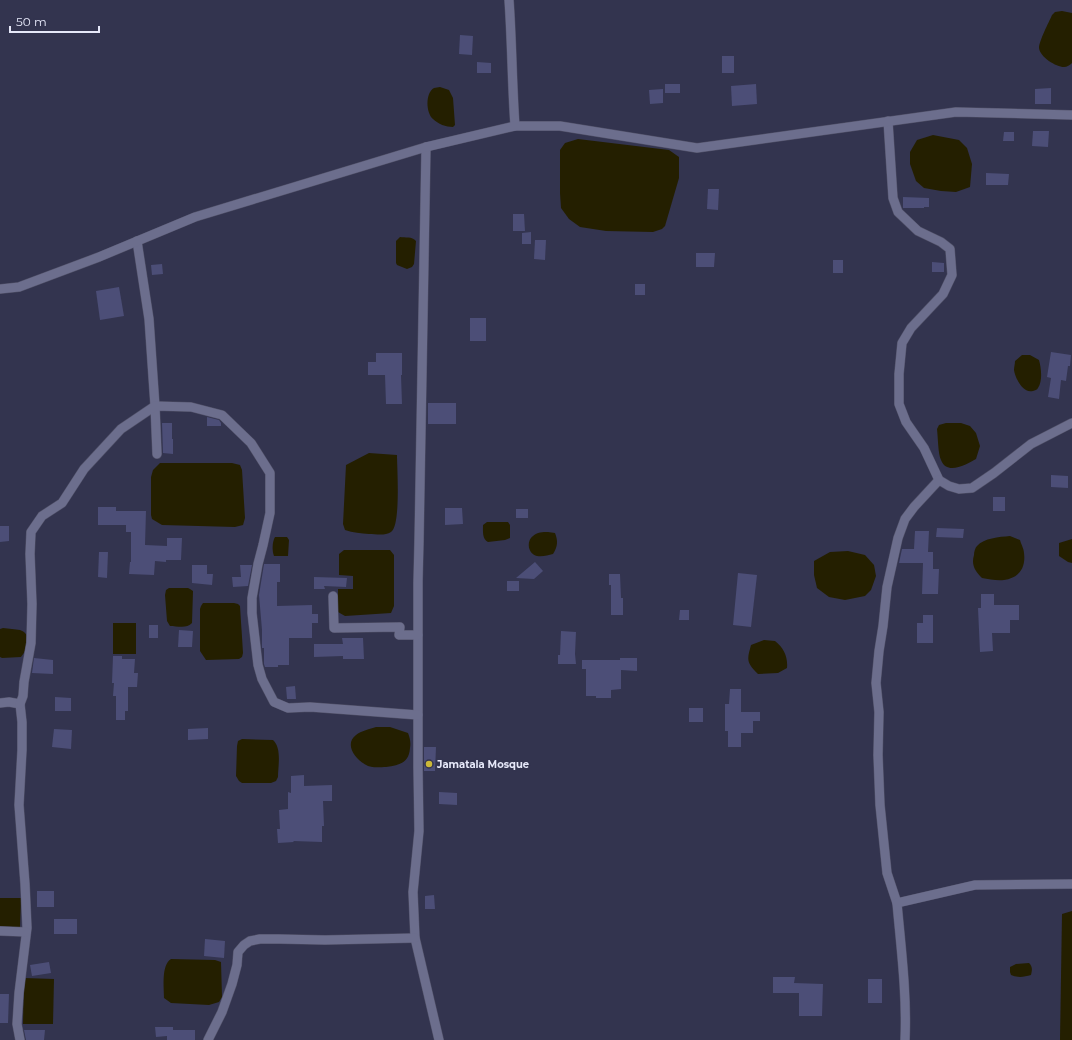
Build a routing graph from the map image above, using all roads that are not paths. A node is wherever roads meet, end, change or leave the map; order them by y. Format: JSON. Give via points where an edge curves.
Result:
{"nodes":[{"id":1,"x":509,"y":0,"type":"edge"},
{"id":2,"x":1072,"y":115,"type":"edge"},
{"id":3,"x":888,"y":121,"type":"junction"},
{"id":4,"x":515,"y":126,"type":"junction"},
{"id":5,"x":426,"y":147,"type":"junction"},
{"id":6,"x":137,"y":241,"type":"junction"},
{"id":7,"x":0,"y":289,"type":"edge"},
{"id":8,"x":155,"y":406,"type":"junction"},
{"id":9,"x":1072,"y":423,"type":"edge"},
{"id":10,"x":157,"y":454,"type":"dead end"},
{"id":11,"x":939,"y":480,"type":"junction"},
{"id":12,"x":333,"y":596,"type":"dead end"},
{"id":13,"x":418,"y":635,"type":"junction"},
{"id":14,"x":0,"y":703,"type":"edge"},
{"id":15,"x":20,"y":704,"type":"junction"},
{"id":16,"x":418,"y":715,"type":"junction"},
{"id":17,"x":1072,"y":884,"type":"edge"},
{"id":18,"x":897,"y":903,"type":"junction"},
{"id":19,"x":0,"y":931,"type":"edge"},
{"id":20,"x":26,"y":932,"type":"junction"},
{"id":21,"x":415,"y":938,"type":"junction"},
{"id":22,"x":20,"y":1040,"type":"edge"},
{"id":23,"x":208,"y":1040,"type":"edge"},
{"id":24,"x":439,"y":1040,"type":"edge"},
{"id":25,"x":904,"y":1040,"type":"edge"}],
"edges":[{"from":1,"to":4,"type":"street"},
{"from":2,"to":3,"type":"street","via":[[956,112]]},
{"from":3,"to":4,"type":"street","via":[[697,148],[560,126]]},
{"from":3,"to":11,"type":"street","via":[[893,198],[898,212],[918,231],[941,242],[950,250],[952,275],[943,294],[911,328],[902,343],[899,374],[899,404],[906,422],[924,448]]},
{"from":4,"to":5,"type":"street"},
{"from":5,"to":6,"type":"street","via":[[195,217]]},
{"from":5,"to":13,"type":"street"},
{"from":6,"to":7,"type":"street","via":[[19,287]]},
{"from":6,"to":8,"type":"street","via":[[149,319]]},
{"from":8,"to":10,"type":"street"},
{"from":8,"to":15,"type":"street","via":[[121,429],[84,470],[62,503],[42,516],[32,532],[30,643]]},
{"from":8,"to":16,"type":"street","via":[[191,407],[222,416],[252,443],[270,473],[270,513],[258,564],[252,613],[258,665],[274,702],[288,708],[310,707]]},
{"from":9,"to":11,"type":"street","via":[[1031,444],[972,488],[959,489]]},
{"from":11,"to":18,"type":"street","via":[[905,519],[898,538],[887,587],[879,652],[876,683],[880,805],[887,873]]},
{"from":12,"to":13,"type":"street","via":[[334,628],[400,627],[399,635]]},
{"from":13,"to":16,"type":"street"},
{"from":14,"to":15,"type":"street"},
{"from":15,"to":20,"type":"street","via":[[22,750],[19,805]]},
{"from":16,"to":21,"type":"street","via":[[419,830],[413,892]]},
{"from":17,"to":18,"type":"street","via":[[975,886]]},
{"from":18,"to":25,"type":"street","via":[[903,972]]},
{"from":19,"to":20,"type":"street"},
{"from":20,"to":22,"type":"street","via":[[17,1024]]},
{"from":21,"to":23,"type":"street","via":[[250,941],[238,952],[232,984]]},
{"from":21,"to":24,"type":"street"}]}
